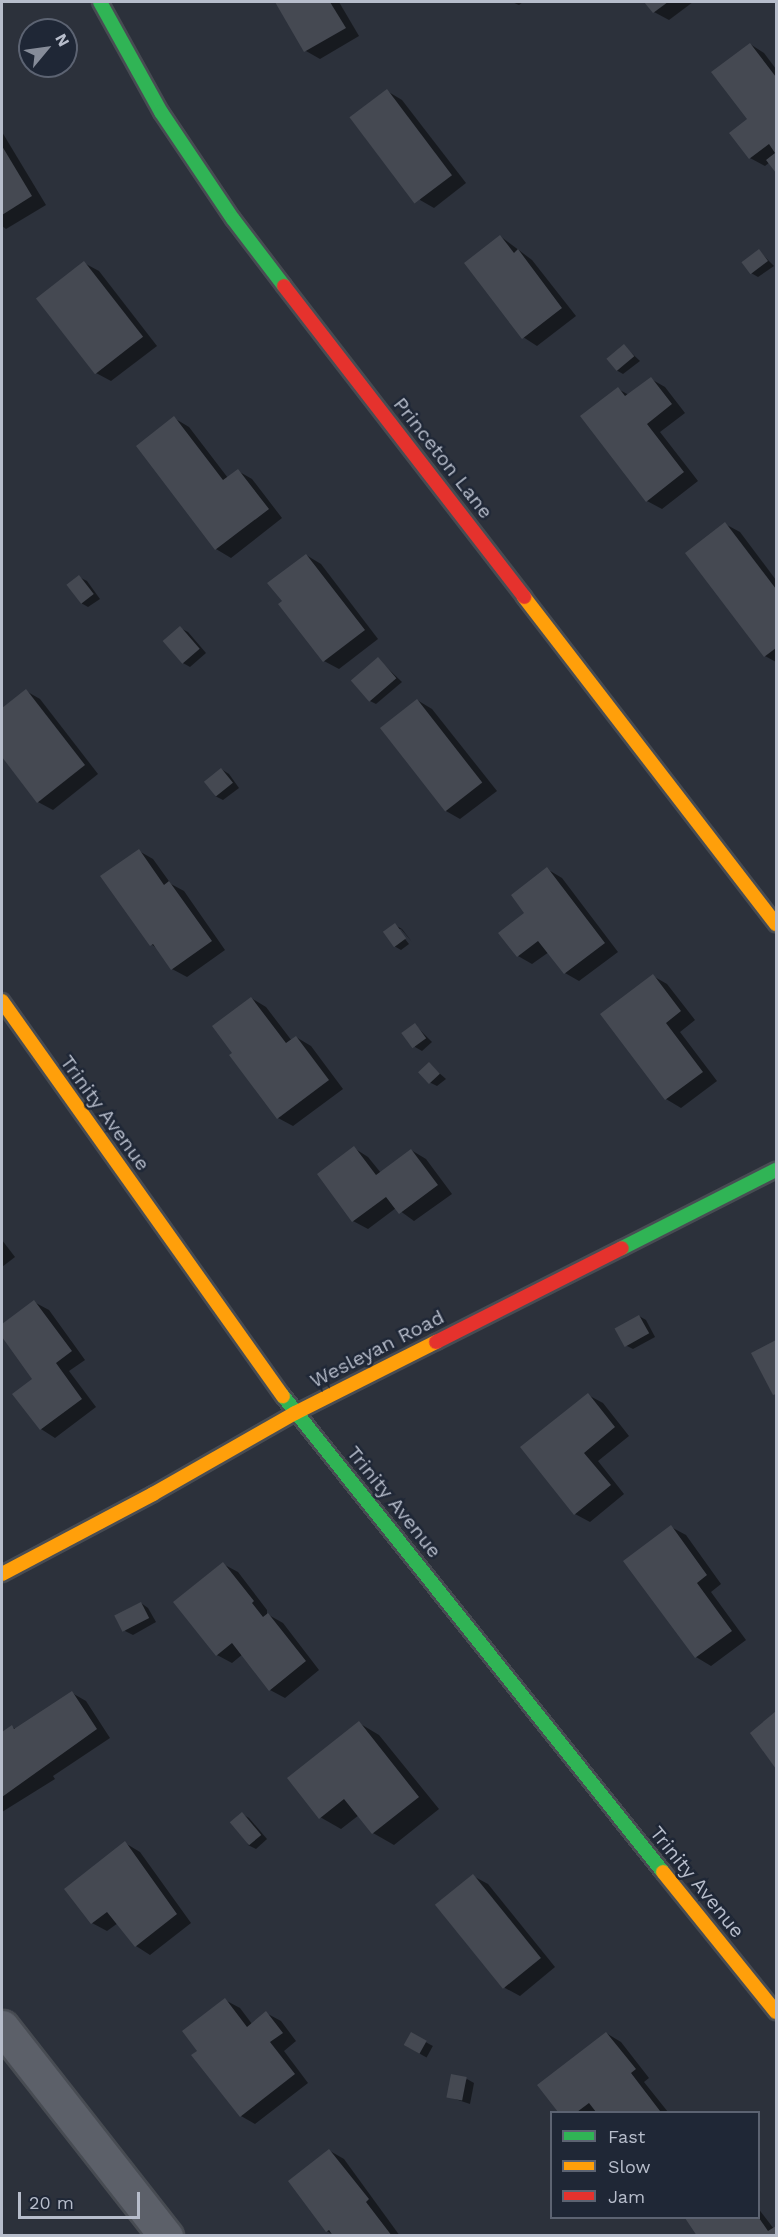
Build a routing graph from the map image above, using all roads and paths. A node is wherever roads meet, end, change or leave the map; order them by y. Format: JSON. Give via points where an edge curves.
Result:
{"nodes":[{"id":1,"x":100,"y":2,"type":"edge"},
{"id":2,"x":777,"y":924,"type":"edge"},
{"id":3,"x":2,"y":1001,"type":"edge"},
{"id":4,"x":777,"y":1170,"type":"edge"},
{"id":5,"x":296,"y":1413,"type":"junction"},
{"id":6,"x":2,"y":1574,"type":"edge"},
{"id":7,"x":777,"y":2012,"type":"edge"},
{"id":8,"x":2,"y":2027,"type":"edge"},
{"id":9,"x":165,"y":2235,"type":"edge"}],
"edges":[{"from":1,"to":2,"type":"street","name":"Princeton Lane","via":[[161,112],[234,219]]},
{"from":3,"to":5,"type":"street","name":"Trinity Avenue"},
{"from":4,"to":5,"type":"street","name":"Wesleyan Road"},
{"from":5,"to":6,"type":"street","name":"Wesleyan Road"},
{"from":5,"to":7,"type":"street","name":"Trinity Avenue"},
{"from":8,"to":9,"type":"street"}]}
